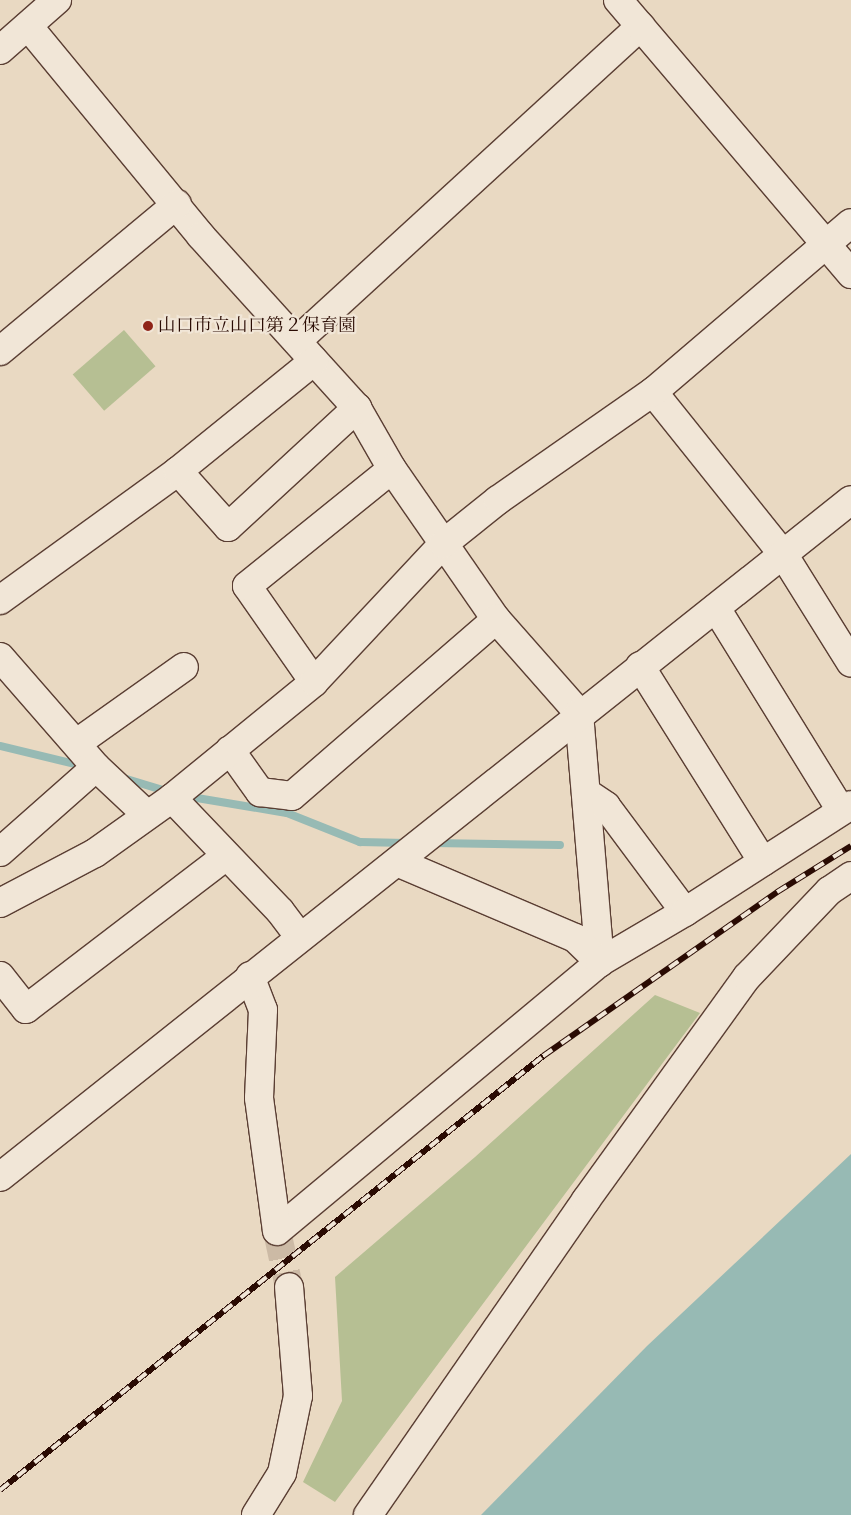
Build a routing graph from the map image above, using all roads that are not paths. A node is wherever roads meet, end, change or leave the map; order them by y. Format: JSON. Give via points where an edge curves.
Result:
{"nodes":[{"id":1,"x":57,"y":0,"type":"edge"},
{"id":2,"x":618,"y":0,"type":"edge"},
{"id":3,"x":28,"y":26,"type":"junction"},
{"id":4,"x":641,"y":26,"type":"junction"},
{"id":5,"x":0,"y":50,"type":"edge"},
{"id":6,"x":177,"y":204,"type":"junction"},
{"id":7,"x":851,"y":223,"type":"edge"},
{"id":8,"x":826,"y":244,"type":"junction"},
{"id":9,"x":851,"y":274,"type":"edge"},
{"id":10,"x":0,"y":351,"type":"edge"},
{"id":11,"x":305,"y":351,"type":"junction"},
{"id":12,"x":653,"y":392,"type":"junction"},
{"id":13,"x":357,"y":408,"type":"junction"},
{"id":14,"x":392,"y":469,"type":"junction"},
{"id":15,"x":178,"y":471,"type":"junction"},
{"id":16,"x":851,"y":500,"type":"edge"},
{"id":17,"x":443,"y":544,"type":"junction"},
{"id":18,"x":783,"y":554,"type":"junction"},
{"id":19,"x":0,"y":600,"type":"edge"},
{"id":20,"x":716,"y":608,"type":"junction"},
{"id":21,"x":496,"y":619,"type":"junction"},
{"id":22,"x":0,"y":657,"type":"edge"},
{"id":23,"x":851,"y":663,"type":"edge"},
{"id":24,"x":640,"y":666,"type":"junction"},
{"id":25,"x":184,"y":667,"type":"dead end"},
{"id":26,"x":314,"y":682,"type":"junction"},
{"id":27,"x":579,"y":713,"type":"junction"},
{"id":28,"x":77,"y":743,"type":"junction"},
{"id":29,"x":230,"y":750,"type":"junction"},
{"id":30,"x":96,"y":767,"type":"junction"},
{"id":31,"x":588,"y":793,"type":"junction"},
{"id":32,"x":172,"y":798,"type":"junction"},
{"id":33,"x":846,"y":807,"type":"edge"},
{"id":34,"x":146,"y":814,"type":"junction"},
{"id":35,"x":0,"y":852,"type":"edge"},
{"id":36,"x":225,"y":857,"type":"junction"},
{"id":37,"x":397,"y":862,"type":"junction"},
{"id":38,"x":763,"y":862,"type":"junction"},
{"id":39,"x":851,"y":876,"type":"edge"},
{"id":40,"x":0,"y":903,"type":"edge"},
{"id":41,"x":685,"y":912,"type":"junction"},
{"id":42,"x":299,"y":936,"type":"junction"},
{"id":43,"x":600,"y":962,"type":"junction"},
{"id":44,"x":0,"y":976,"type":"edge"},
{"id":45,"x":250,"y":976,"type":"junction"},
{"id":46,"x":0,"y":1176,"type":"edge"},
{"id":47,"x":290,"y":1287,"type":"tunnel mouth"},
{"id":48,"x":256,"y":1515,"type":"edge"},
{"id":49,"x":368,"y":1515,"type":"edge"}],
"edges":[{"from":1,"to":3,"type":"street"},
{"from":2,"to":4,"type":"street"},
{"from":3,"to":5,"type":"street"},
{"from":3,"to":6,"type":"street"},
{"from":4,"to":8,"type":"street"},
{"from":4,"to":11,"type":"street"},
{"from":6,"to":10,"type":"street"},
{"from":6,"to":11,"type":"street","via":[[201,236]]},
{"from":7,"to":8,"type":"street"},
{"from":8,"to":9,"type":"street"},
{"from":8,"to":12,"type":"street"},
{"from":11,"to":13,"type":"street"},
{"from":11,"to":15,"type":"street"},
{"from":12,"to":17,"type":"street","via":[[498,500]]},
{"from":12,"to":18,"type":"street"},
{"from":13,"to":14,"type":"street"},
{"from":13,"to":15,"type":"street","via":[[228,528]]},
{"from":14,"to":17,"type":"street"},
{"from":14,"to":26,"type":"street","via":[[247,586]]},
{"from":15,"to":19,"type":"street"},
{"from":16,"to":18,"type":"street"},
{"from":17,"to":21,"type":"street"},
{"from":17,"to":26,"type":"street"},
{"from":18,"to":20,"type":"street"},
{"from":18,"to":23,"type":"street"},
{"from":20,"to":24,"type":"street"},
{"from":20,"to":33,"type":"street"},
{"from":21,"to":27,"type":"street"},
{"from":21,"to":29,"type":"street","via":[[292,796],[260,792]]},
{"from":22,"to":28,"type":"street"},
{"from":24,"to":27,"type":"street"},
{"from":24,"to":38,"type":"street"},
{"from":25,"to":28,"type":"street"},
{"from":26,"to":29,"type":"street"},
{"from":27,"to":31,"type":"street"},
{"from":27,"to":37,"type":"street"},
{"from":28,"to":30,"type":"street"},
{"from":29,"to":32,"type":"street"},
{"from":30,"to":34,"type":"street"},
{"from":30,"to":35,"type":"street"},
{"from":31,"to":41,"type":"street","via":[[606,806]]},
{"from":31,"to":43,"type":"street"},
{"from":32,"to":34,"type":"street"},
{"from":32,"to":36,"type":"street"},
{"from":33,"to":38,"type":"street"},
{"from":34,"to":40,"type":"street","via":[[95,853]]},
{"from":36,"to":42,"type":"street","via":[[280,911]]},
{"from":36,"to":44,"type":"street","via":[[26,1010]]},
{"from":37,"to":42,"type":"street"},
{"from":37,"to":43,"type":"street","via":[[575,938]]},
{"from":38,"to":41,"type":"street"},
{"from":39,"to":49,"type":"street","via":[[829,891],[747,977],[586,1200]]},
{"from":41,"to":43,"type":"street"},
{"from":42,"to":45,"type":"street"},
{"from":43,"to":45,"type":"street","via":[[277,1231],[259,1098],[263,1010]]},
{"from":45,"to":46,"type":"street"},
{"from":47,"to":48,"type":"street","via":[[297,1352],[296,1412],[282,1473]]}]}
